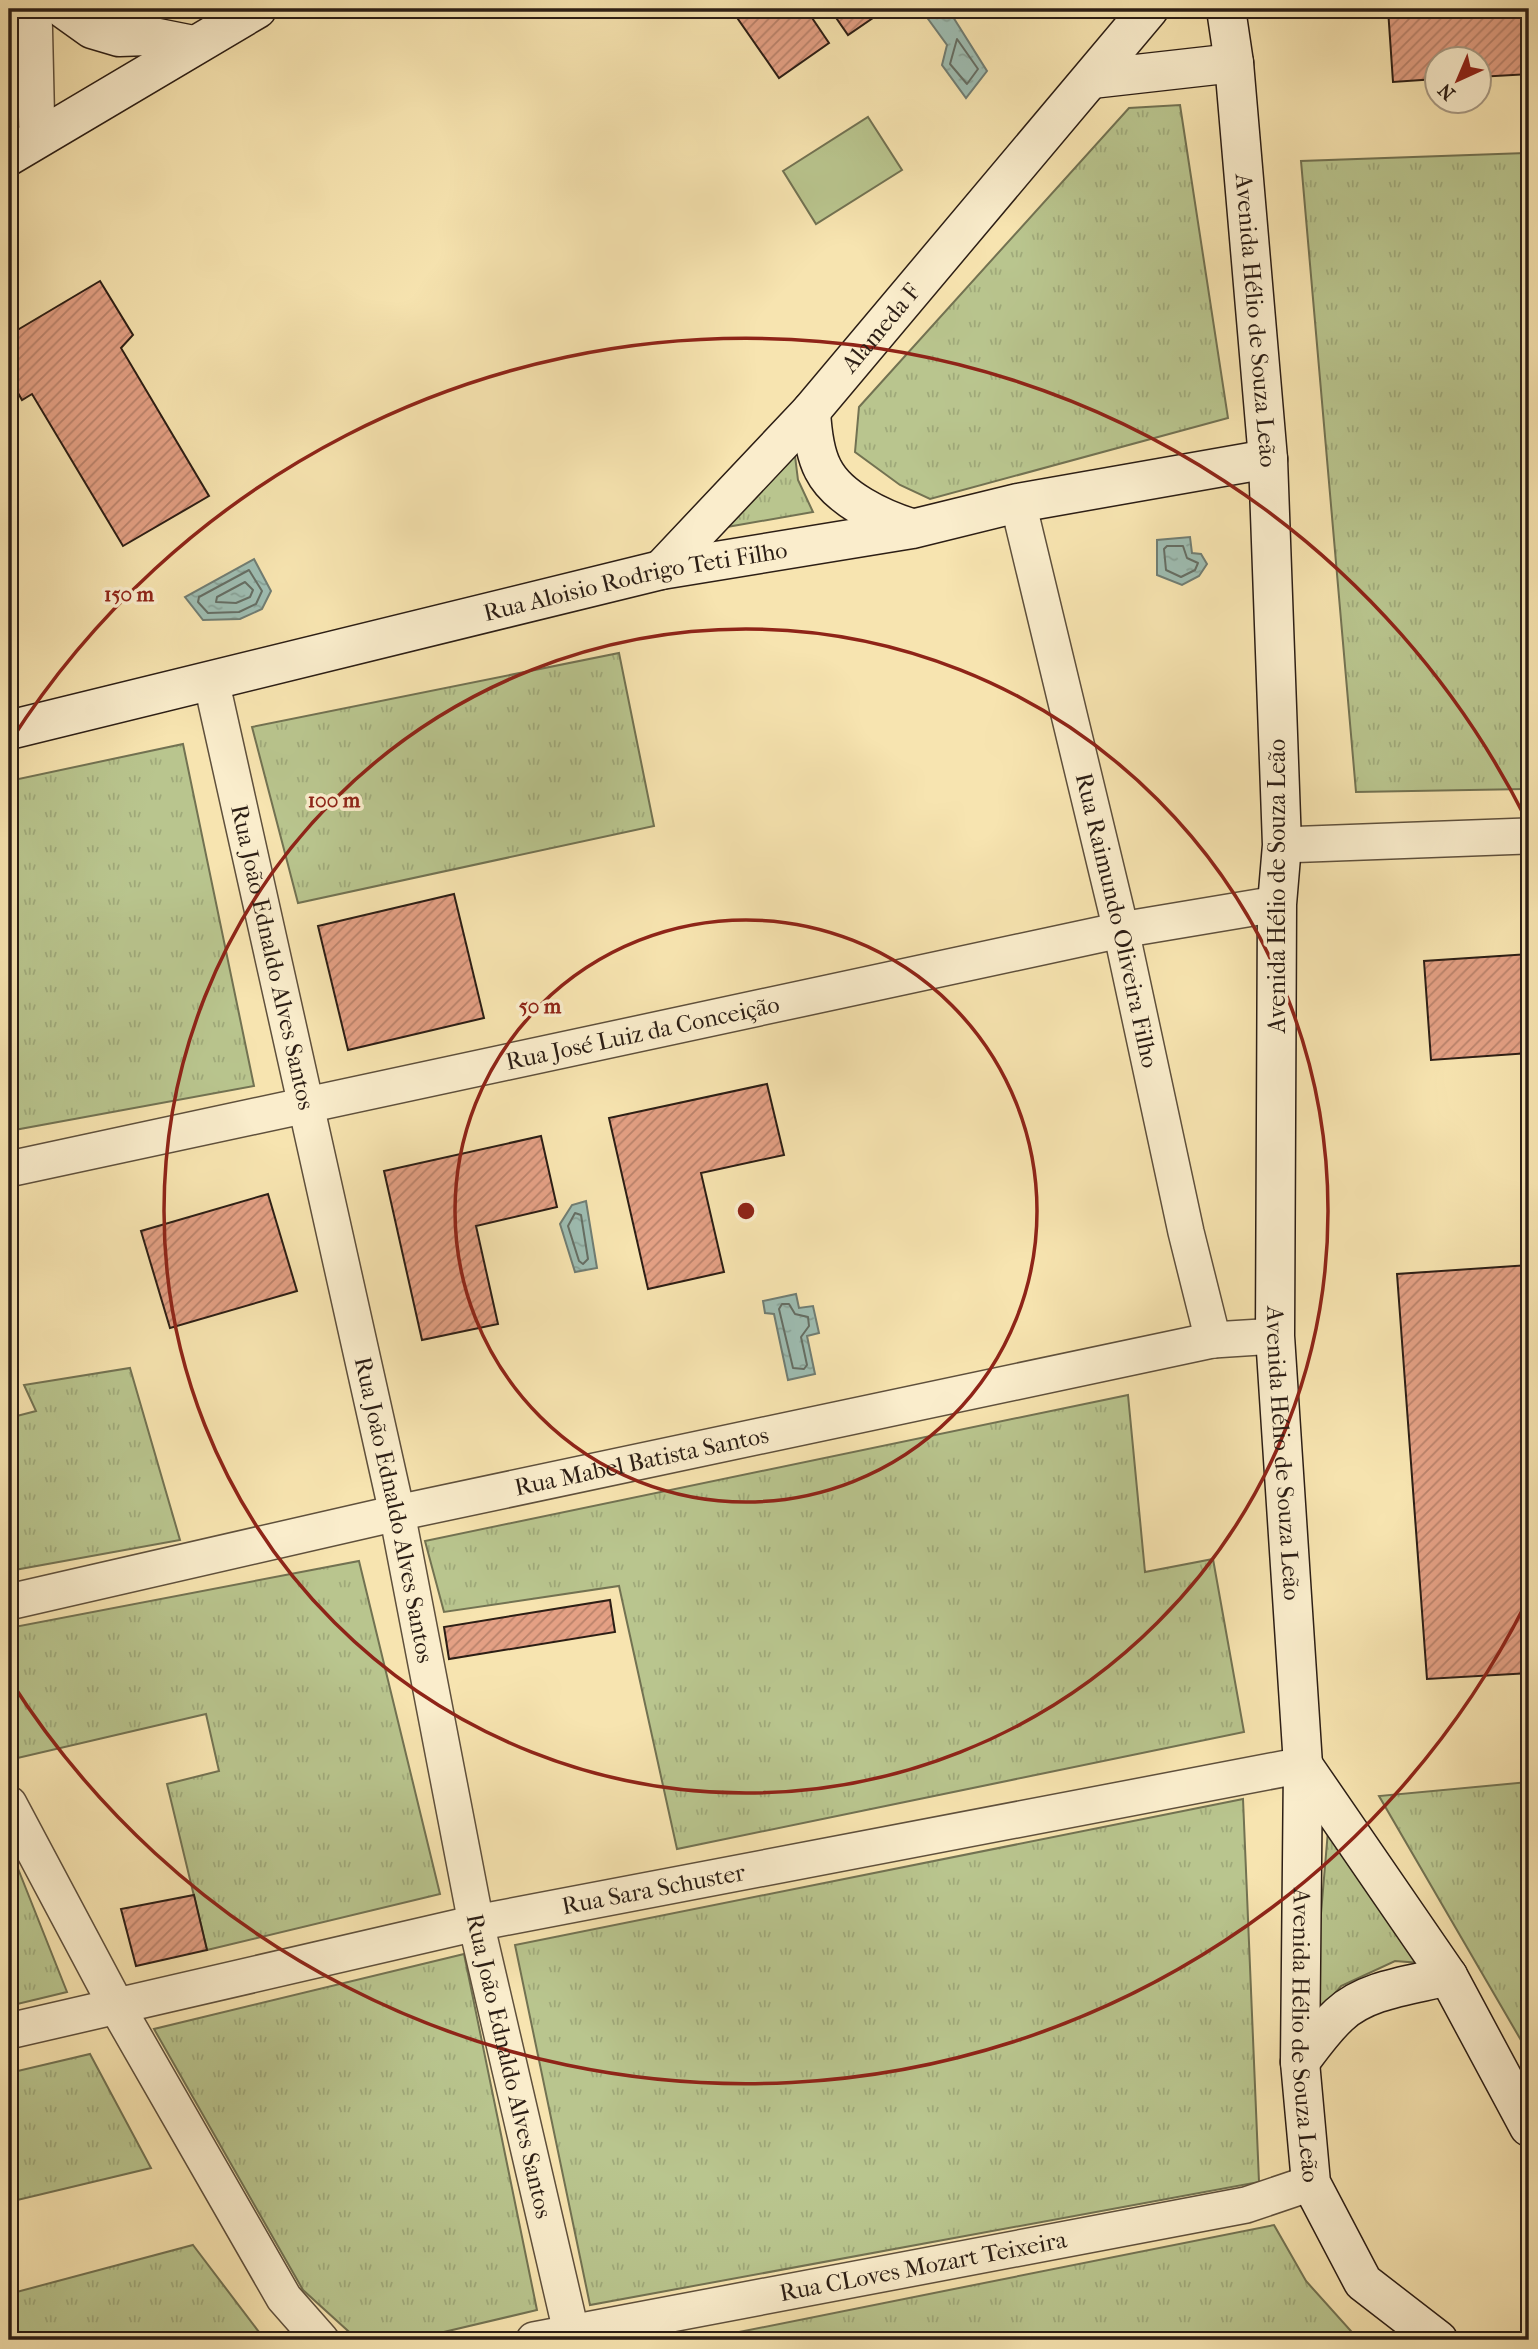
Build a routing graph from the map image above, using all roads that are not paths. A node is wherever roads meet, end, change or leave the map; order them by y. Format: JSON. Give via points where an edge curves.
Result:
{"nodes":[{"id":1,"x":34,"y":9,"type":"edge"},
{"id":2,"x":64,"y":9,"type":"edge"},
{"id":3,"x":257,"y":9,"type":"edge"},
{"id":4,"x":1149,"y":9,"type":"edge"},
{"id":5,"x":1226,"y":9,"type":"edge"},
{"id":6,"x":194,"y":45,"type":"junction"},
{"id":7,"x":1234,"y":63,"type":"junction"},
{"id":8,"x":1092,"y":79,"type":"junction"},
{"id":9,"x":23,"y":147,"type":"edge"},
{"id":10,"x":811,"y":411,"type":"junction"},
{"id":11,"x":1268,"y":459,"type":"junction"},
{"id":12,"x":1018,"y":503,"type":"junction"},
{"id":13,"x":912,"y":528,"type":"junction"},
{"id":14,"x":661,"y":570,"type":"junction"},
{"id":15,"x":211,"y":680,"type":"junction"},
{"id":16,"x":9,"y":730,"type":"edge"},
{"id":17,"x":1529,"y":836,"type":"edge"},
{"id":18,"x":1282,"y":845,"type":"junction"},
{"id":19,"x":1278,"y":904,"type":"junction"},
{"id":20,"x":1121,"y":930,"type":"junction"},
{"id":21,"x":307,"y":1103,"type":"junction"},
{"id":22,"x":9,"y":1169,"type":"edge"},
{"id":23,"x":1275,"y":1336,"type":"junction"},
{"id":24,"x":1213,"y":1340,"type":"junction"},
{"id":25,"x":397,"y":1513,"type":"junction"},
{"id":26,"x":9,"y":1602,"type":"edge"},
{"id":27,"x":1303,"y":1765,"type":"junction"},
{"id":28,"x":9,"y":1804,"type":"edge"},
{"id":29,"x":476,"y":1923,"type":"junction"},
{"id":30,"x":1448,"y":1976,"type":"junction"},
{"id":31,"x":117,"y":2007,"type":"junction"},
{"id":32,"x":9,"y":2031,"type":"edge"},
{"id":33,"x":1300,"y":2062,"type":"junction"},
{"id":34,"x":1529,"y":2127,"type":"edge"},
{"id":35,"x":1311,"y":2183,"type":"junction"},
{"id":36,"x":572,"y":2336,"type":"edge"},
{"id":37,"x":321,"y":2340,"type":"edge"},
{"id":38,"x":534,"y":2340,"type":"edge"},
{"id":39,"x":1438,"y":2340,"type":"edge"}],
"edges":[{"from":1,"to":9,"type":"street"},
{"from":2,"to":6,"type":"street","via":[[92,29],[119,37],[148,36]]},
{"from":3,"to":6,"type":"street"},
{"from":4,"to":8,"type":"street","name":"Alameda F"},
{"from":5,"to":7,"type":"street","name":"Avenida Hélio de Souza Leão"},
{"from":6,"to":9,"type":"street"},
{"from":7,"to":8,"type":"street"},
{"from":7,"to":11,"type":"street","name":"Avenida Hélio de Souza Leão"},
{"from":8,"to":10,"type":"street","name":"Alameda F"},
{"from":10,"to":13,"type":"street","via":[[823,470],[850,498],[878,517]]},
{"from":10,"to":14,"type":"street","name":"Alameda F"},
{"from":11,"to":12,"type":"street","name":"Rua Aloisio Rodrigo Teti Filho"},
{"from":11,"to":18,"type":"street","name":"Avenida Hélio de Souza Leão"},
{"from":12,"to":13,"type":"street","name":"Rua Aloisio Rodrigo Teti Filho"},
{"from":12,"to":20,"type":"street","name":"Rua Raimundo Oliveira Filho"},
{"from":13,"to":14,"type":"street","name":"Rua Aloisio Rodrigo Teti Filho"},
{"from":14,"to":15,"type":"street","name":"Rua Aloisio Rodrigo Teti Filho"},
{"from":15,"to":16,"type":"street","name":"Rua Aloisio Rodrigo Teti Filho"},
{"from":15,"to":21,"type":"street","name":"Rua João Ednaldo Alves Santos"},
{"from":17,"to":18,"type":"street"},
{"from":18,"to":19,"type":"street","name":"Avenida Hélio de Souza Leão"},
{"from":19,"to":20,"type":"street","name":"Rua José Luiz da Conceição"},
{"from":19,"to":23,"type":"street","name":"Avenida Hélio de Souza Leão"},
{"from":20,"to":21,"type":"street","name":"Rua José Luiz da Conceição"},
{"from":20,"to":24,"type":"street","name":"Rua Raimundo Oliveira Filho"},
{"from":21,"to":22,"type":"street","name":"Rua José Luiz da Conceição"},
{"from":21,"to":25,"type":"street","name":"Rua João Ednaldo Alves Santos"},
{"from":23,"to":24,"type":"street","name":"Rua Mabel Batista Santos"},
{"from":23,"to":27,"type":"street","name":"Avenida Hélio de Souza Leão"},
{"from":24,"to":25,"type":"street","name":"Rua Mabel Batista Santos"},
{"from":25,"to":26,"type":"street","name":"Rua Mabel Batista Santos"},
{"from":25,"to":29,"type":"street","name":"Rua João Ednaldo Alves Santos"},
{"from":27,"to":29,"type":"street","name":"Rua Sara Schuster"},
{"from":27,"to":30,"type":"street"},
{"from":27,"to":33,"type":"street","name":"Avenida Hélio de Souza Leão"},
{"from":28,"to":31,"type":"street"},
{"from":29,"to":31,"type":"street","name":"Rua Sara Schuster"},
{"from":29,"to":36,"type":"street","name":"Rua João Ednaldo Alves Santos"},
{"from":30,"to":33,"type":"street","via":[[1358,2002],[1341,2013]]},
{"from":30,"to":34,"type":"street"},
{"from":31,"to":32,"type":"street","name":"Rua Sara Schuster"},
{"from":31,"to":37,"type":"street","via":[[284,2298]]},
{"from":33,"to":35,"type":"street","name":"Avenida Hélio de Souza Leão"},
{"from":35,"to":36,"type":"street","name":"Rua CLoves Mozart Teixeira","via":[[1246,2204]]},
{"from":35,"to":39,"type":"street","name":"Avenida Hélio de Souza Leão","via":[[1363,2282]]},
{"from":36,"to":38,"type":"street","name":"Rua CLoves Mozart Teixeira"}]}
